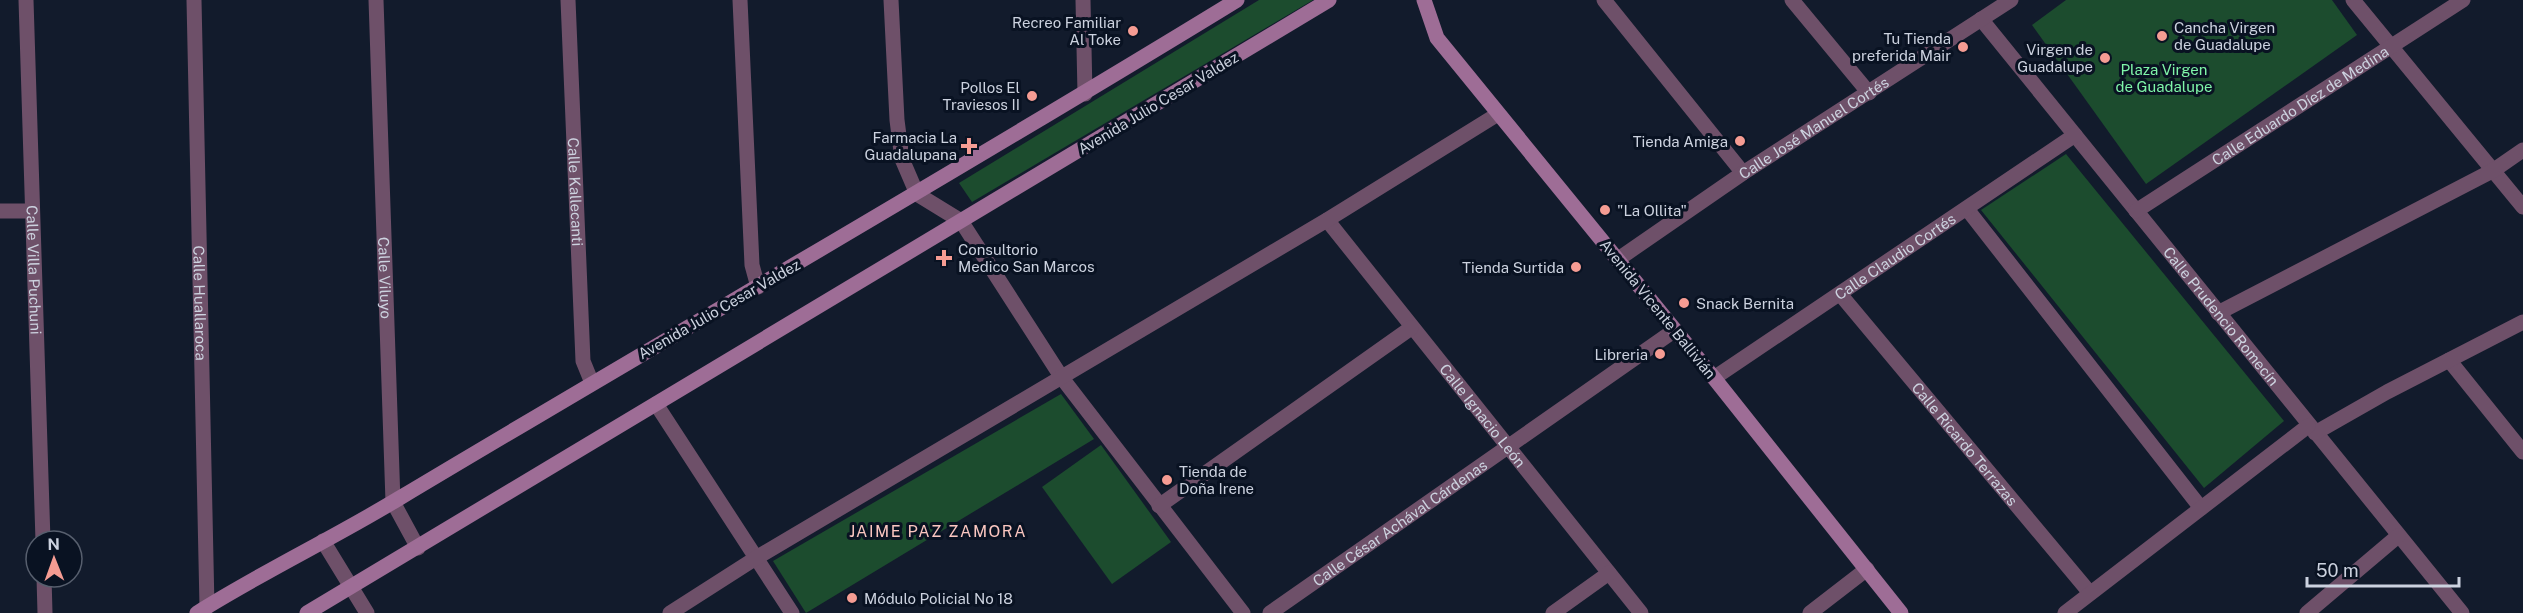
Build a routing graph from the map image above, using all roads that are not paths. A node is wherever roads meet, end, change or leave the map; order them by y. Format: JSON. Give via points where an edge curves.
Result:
{"nodes":[{"id":1,"x":26,"y":0,"type":"edge"},
{"id":2,"x":194,"y":0,"type":"edge"},
{"id":3,"x":376,"y":0,"type":"edge"},
{"id":4,"x":568,"y":0,"type":"edge"},
{"id":5,"x":740,"y":0,"type":"edge"},
{"id":6,"x":891,"y":0,"type":"edge"},
{"id":7,"x":1083,"y":0,"type":"edge"},
{"id":8,"x":1237,"y":0,"type":"edge"},
{"id":9,"x":1329,"y":0,"type":"edge"},
{"id":10,"x":1424,"y":0,"type":"edge"},
{"id":11,"x":1604,"y":0,"type":"edge"},
{"id":12,"x":1792,"y":0,"type":"edge"},
{"id":13,"x":2011,"y":0,"type":"edge"},
{"id":14,"x":2353,"y":0,"type":"edge"},
{"id":15,"x":2463,"y":0,"type":"edge"},
{"id":16,"x":1981,"y":19,"type":"junction"},
{"id":17,"x":2390,"y":45,"type":"junction"},
{"id":18,"x":1085,"y":93,"type":"junction"},
{"id":19,"x":1869,"y":93,"type":"junction"},
{"id":20,"x":1498,"y":114,"type":"junction"},
{"id":21,"x":2074,"y":135,"type":"junction"},
{"id":22,"x":2523,"y":150,"type":"edge"},
{"id":23,"x":2494,"y":170,"type":"junction"},
{"id":24,"x":1743,"y":173,"type":"junction"},
{"id":25,"x":917,"y":194,"type":"junction"},
{"id":26,"x":2523,"y":207,"type":"edge"},
{"id":27,"x":1967,"y":208,"type":"junction"},
{"id":28,"x":0,"y":211,"type":"edge"},
{"id":29,"x":32,"y":211,"type":"junction"},
{"id":30,"x":2136,"y":211,"type":"junction"},
{"id":31,"x":1327,"y":220,"type":"junction"},
{"id":32,"x":961,"y":221,"type":"junction"},
{"id":33,"x":1617,"y":260,"type":"junction"},
{"id":34,"x":758,"y":287,"type":"junction"},
{"id":35,"x":1840,"y":294,"type":"junction"},
{"id":36,"x":2218,"y":313,"type":"junction"},
{"id":37,"x":2523,"y":322,"type":"edge"},
{"id":38,"x":1411,"y":328,"type":"junction"},
{"id":39,"x":1675,"y":330,"type":"junction"},
{"id":40,"x":2449,"y":360,"type":"junction"},
{"id":41,"x":1062,"y":378,"type":"junction"},
{"id":42,"x":1714,"y":378,"type":"junction"},
{"id":43,"x":592,"y":383,"type":"junction"},
{"id":44,"x":656,"y":404,"type":"junction"},
{"id":45,"x":2312,"y":429,"type":"junction"},
{"id":46,"x":1507,"y":447,"type":"junction"},
{"id":47,"x":2523,"y":452,"type":"edge"},
{"id":48,"x":393,"y":502,"type":"junction"},
{"id":49,"x":1159,"y":506,"type":"junction"},
{"id":50,"x":2201,"y":508,"type":"junction"},
{"id":51,"x":43,"y":529,"type":"edge"},
{"id":52,"x":2398,"y":536,"type":"junction"},
{"id":53,"x":323,"y":541,"type":"junction"},
{"id":54,"x":418,"y":548,"type":"junction"},
{"id":55,"x":756,"y":558,"type":"junction"},
{"id":56,"x":1867,"y":569,"type":"junction"},
{"id":57,"x":1609,"y":573,"type":"junction"},
{"id":58,"x":351,"y":587,"type":"junction"},
{"id":59,"x":44,"y":589,"type":"edge"},
{"id":60,"x":2090,"y":593,"type":"junction"},
{"id":61,"x":202,"y":610,"type":"edge"},
{"id":62,"x":45,"y":613,"type":"edge"},
{"id":63,"x":307,"y":613,"type":"edge"},
{"id":64,"x":367,"y":613,"type":"edge"},
{"id":65,"x":670,"y":613,"type":"edge"},
{"id":66,"x":792,"y":613,"type":"edge"},
{"id":67,"x":1243,"y":613,"type":"edge"},
{"id":68,"x":1270,"y":613,"type":"edge"},
{"id":69,"x":1553,"y":613,"type":"edge"},
{"id":70,"x":1641,"y":613,"type":"edge"},
{"id":71,"x":1810,"y":613,"type":"edge"},
{"id":72,"x":1901,"y":613,"type":"edge"},
{"id":73,"x":2065,"y":613,"type":"edge"},
{"id":74,"x":2307,"y":613,"type":"edge"},
{"id":75,"x":2462,"y":613,"type":"edge"}],
"edges":[{"from":1,"to":29,"type":"street","name":"Calle Villa Puchuni"},
{"from":2,"to":61,"type":"street","name":"Calle Huallaroca"},
{"from":3,"to":48,"type":"street","name":"Calle Viluyo"},
{"from":4,"to":43,"type":"street","name":"Calle Kallecanti","via":[[583,361]]},
{"from":5,"to":34,"type":"street","via":[[752,265]]},
{"from":6,"to":25,"type":"street","via":[[902,159]]},
{"from":7,"to":18,"type":"street"},
{"from":8,"to":18,"type":"main road","name":"Avenida Julio Cesar Valdez"},
{"from":9,"to":32,"type":"main road","name":"Avenida Julio Cesar Valdez"},
{"from":10,"to":20,"type":"main road","name":"Avenida Vicente Ballivián","via":[[1437,38]]},
{"from":11,"to":24,"type":"street"},
{"from":12,"to":19,"type":"street"},
{"from":13,"to":16,"type":"street","name":"Calle José Manuel Cortés"},
{"from":14,"to":17,"type":"street"},
{"from":15,"to":17,"type":"street","name":"Calle Eduardo Díez de Medina"},
{"from":16,"to":19,"type":"street","name":"Calle José Manuel Cortés"},
{"from":16,"to":21,"type":"street","name":"Calle Prudencio Romecín"},
{"from":17,"to":23,"type":"street"},
{"from":17,"to":30,"type":"street","name":"Calle Eduardo Díez de Medina"},
{"from":18,"to":25,"type":"main road","name":"Avenida Julio Cesar Valdez"},
{"from":19,"to":24,"type":"street","name":"Calle José Manuel Cortés"},
{"from":20,"to":31,"type":"street"},
{"from":20,"to":33,"type":"main road","name":"Avenida Vicente Ballivián"},
{"from":21,"to":27,"type":"street","name":"Calle Claudio Cortés"},
{"from":21,"to":30,"type":"street","name":"Calle Prudencio Romecín"},
{"from":22,"to":23,"type":"street"},
{"from":23,"to":26,"type":"street"},
{"from":23,"to":36,"type":"street"},
{"from":24,"to":33,"type":"street","name":"Calle José Manuel Cortés"},
{"from":25,"to":32,"type":"street"},
{"from":25,"to":34,"type":"main road","name":"Avenida Julio Cesar Valdez"},
{"from":27,"to":35,"type":"street","name":"Calle Claudio Cortés"},
{"from":27,"to":50,"type":"street"},
{"from":28,"to":29,"type":"street"},
{"from":29,"to":51,"type":"street","name":"Calle Villa Puchuni"},
{"from":30,"to":36,"type":"street","name":"Calle Prudencio Romecín"},
{"from":31,"to":38,"type":"street","name":"Calle Ignacio León"},
{"from":31,"to":41,"type":"street"},
{"from":32,"to":41,"type":"street"},
{"from":32,"to":44,"type":"main road","name":"Avenida Julio Cesar Valdez"},
{"from":33,"to":39,"type":"main road","name":"Avenida Vicente Ballivián"},
{"from":34,"to":43,"type":"main road","name":"Avenida Julio Cesar Valdez"},
{"from":35,"to":42,"type":"street","name":"Calle Claudio Cortés"},
{"from":35,"to":60,"type":"street","name":"Calle Ricardo Terrazas"},
{"from":36,"to":45,"type":"street","name":"Calle Prudencio Romecín"},
{"from":37,"to":40,"type":"street"},
{"from":38,"to":46,"type":"street","name":"Calle Ignacio León"},
{"from":38,"to":49,"type":"street"},
{"from":39,"to":42,"type":"main road","name":"Avenida Vicente Ballivián"},
{"from":39,"to":46,"type":"street","name":"Calle César Achával Cárdenas"},
{"from":40,"to":45,"type":"street"},
{"from":40,"to":47,"type":"street"},
{"from":41,"to":49,"type":"street"},
{"from":41,"to":55,"type":"street"},
{"from":42,"to":56,"type":"main road","name":"Avenida Vicente Ballivián"},
{"from":43,"to":48,"type":"main road","name":"Avenida Julio Cesar Valdez"},
{"from":44,"to":54,"type":"main road","name":"Avenida Julio Cesar Valdez"},
{"from":44,"to":55,"type":"street"},
{"from":45,"to":50,"type":"street"},
{"from":45,"to":52,"type":"street","name":"Calle Prudencio Romecín"},
{"from":46,"to":57,"type":"street","name":"Calle Ignacio León"},
{"from":46,"to":68,"type":"street","name":"Calle César Achával Cárdenas"},
{"from":48,"to":53,"type":"main road","name":"Avenida Julio Cesar Valdez"},
{"from":48,"to":54,"type":"street","name":"Calle Viluyo"},
{"from":49,"to":67,"type":"street"},
{"from":50,"to":60,"type":"street"},
{"from":52,"to":74,"type":"street"},
{"from":52,"to":75,"type":"street","name":"Calle Prudencio Romecín"},
{"from":53,"to":58,"type":"street"},
{"from":53,"to":61,"type":"main road","name":"Avenida Julio Cesar Valdez"},
{"from":54,"to":58,"type":"main road","name":"Avenida Julio Cesar Valdez"},
{"from":55,"to":65,"type":"street"},
{"from":55,"to":66,"type":"street"},
{"from":56,"to":71,"type":"street"},
{"from":56,"to":72,"type":"main road","name":"Avenida Vicente Ballivián"},
{"from":57,"to":69,"type":"street"},
{"from":57,"to":70,"type":"street","name":"Calle Ignacio León"},
{"from":58,"to":63,"type":"main road","name":"Avenida Julio Cesar Valdez"},
{"from":58,"to":64,"type":"street"},
{"from":59,"to":62,"type":"street"},
{"from":60,"to":73,"type":"street"}]}
